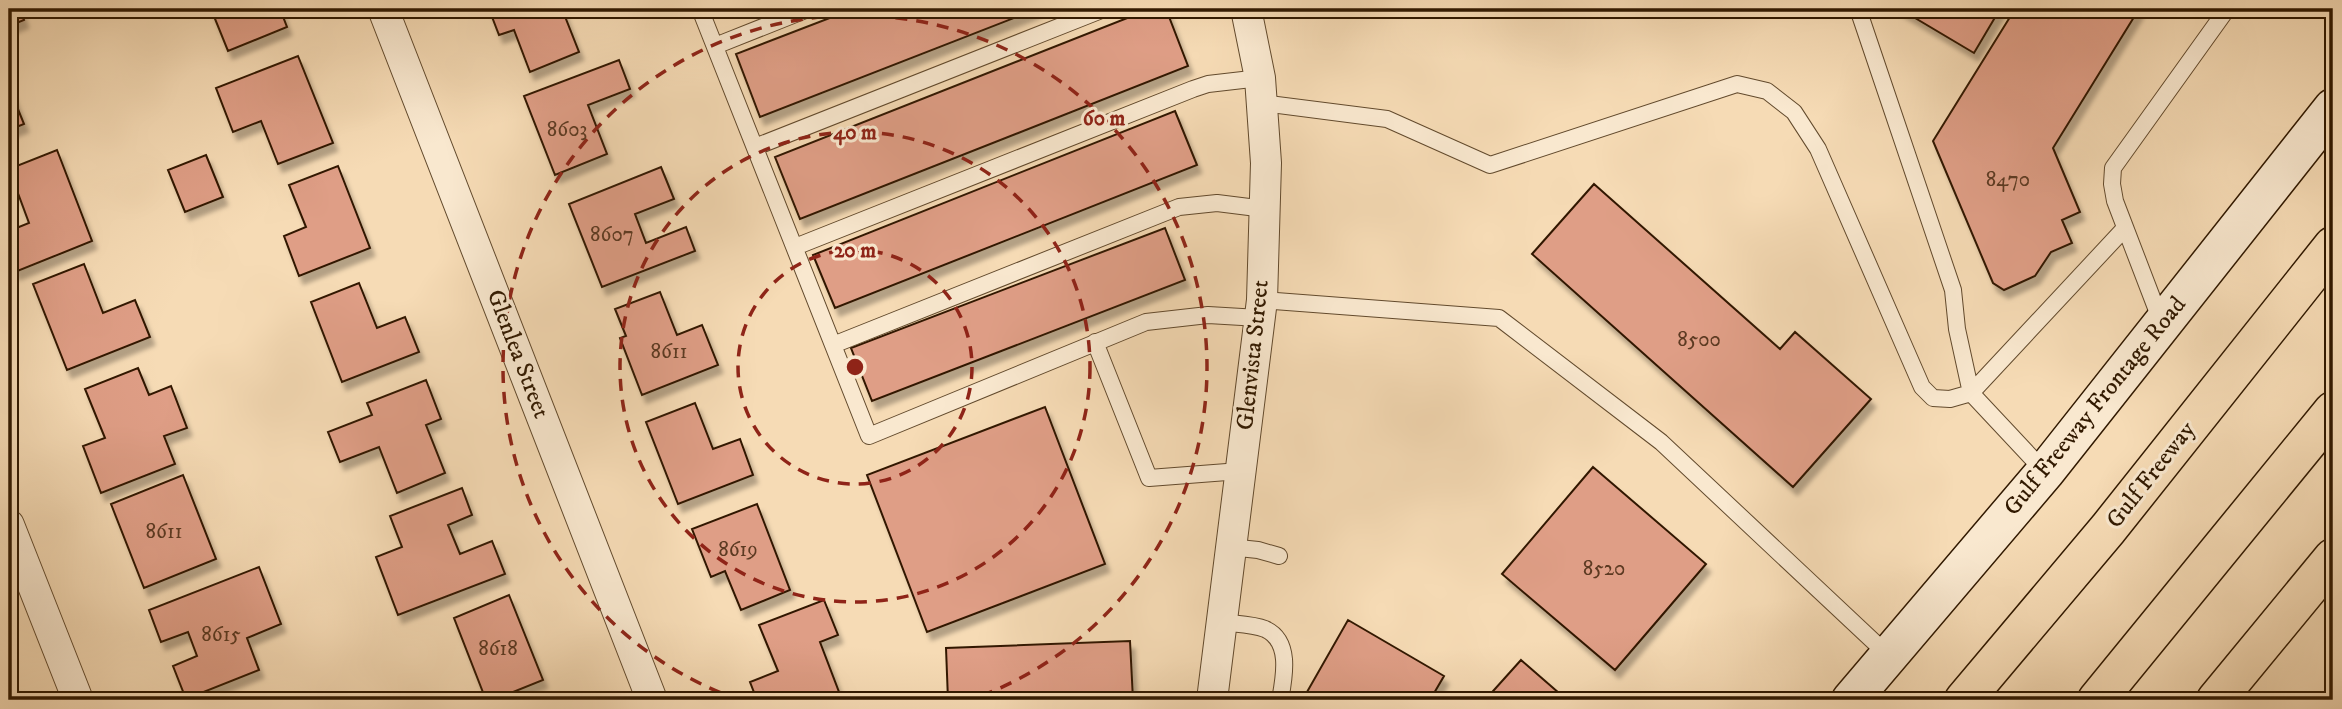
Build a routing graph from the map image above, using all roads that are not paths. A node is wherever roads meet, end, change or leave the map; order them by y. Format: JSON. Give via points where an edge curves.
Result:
{"nodes":[{"id":1,"x":383,"y":9,"type":"edge"},
{"id":2,"x":700,"y":9,"type":"edge"},
{"id":3,"x":808,"y":9,"type":"edge"},
{"id":4,"x":1104,"y":9,"type":"edge"},
{"id":5,"x":1247,"y":9,"type":"edge"},
{"id":6,"x":1858,"y":9,"type":"edge"},
{"id":7,"x":2227,"y":9,"type":"edge"},
{"id":8,"x":715,"y":46,"type":"junction"},
{"id":9,"x":1261,"y":90,"type":"junction"},
{"id":10,"x":2333,"y":108,"type":"edge"},
{"id":11,"x":755,"y":147,"type":"junction"},
{"id":12,"x":1265,"y":209,"type":"junction"},
{"id":13,"x":2125,"y":228,"type":"junction"},
{"id":14,"x":2333,"y":246,"type":"edge"},
{"id":15,"x":795,"y":247,"type":"junction"},
{"id":16,"x":1261,"y":309,"type":"junction"},
{"id":17,"x":2162,"y":324,"type":"junction"},
{"id":18,"x":1095,"y":342,"type":"junction"},
{"id":19,"x":833,"y":345,"type":"junction"},
{"id":20,"x":1971,"y":393,"type":"junction"},
{"id":21,"x":2333,"y":411,"type":"edge"},
{"id":22,"x":1240,"y":471,"type":"junction"},
{"id":23,"x":2045,"y":472,"type":"junction"},
{"id":24,"x":9,"y":525,"type":"edge"},
{"id":25,"x":1229,"y":547,"type":"junction"},
{"id":26,"x":1279,"y":556,"type":"dead end"},
{"id":27,"x":2333,"y":558,"type":"edge"},
{"id":28,"x":1221,"y":622,"type":"junction"},
{"id":29,"x":1889,"y":656,"type":"junction"},
{"id":30,"x":78,"y":700,"type":"edge"},
{"id":31,"x":652,"y":700,"type":"edge"},
{"id":32,"x":1212,"y":700,"type":"edge"},
{"id":33,"x":1280,"y":700,"type":"edge"},
{"id":34,"x":1851,"y":700,"type":"edge"},
{"id":35,"x":1964,"y":700,"type":"edge"},
{"id":36,"x":2098,"y":700,"type":"edge"},
{"id":37,"x":2216,"y":700,"type":"edge"}],
"edges":[{"from":1,"to":31,"type":"street","name":"Glenlea Street"},
{"from":2,"to":8,"type":"lane"},
{"from":3,"to":8,"type":"lane"},
{"from":4,"to":11,"type":"lane"},
{"from":5,"to":9,"type":"street","name":"Glenvista Street"},
{"from":6,"to":20,"type":"lane","via":[[1953,290]]},
{"from":7,"to":13,"type":"lane","via":[[2113,168],[2114,193]]},
{"from":8,"to":11,"type":"lane"},
{"from":9,"to":12,"type":"street","name":"Glenvista Street"},
{"from":9,"to":15,"type":"lane","via":[[1209,84],[1193,89]]},
{"from":9,"to":20,"type":"lane","via":[[1387,119],[1490,165],[1737,85],[1768,91],[1794,112],[1818,149],[1922,387],[1933,398]]},
{"from":10,"to":17,"type":"main road","name":"Gulf Freeway Frontage Road"},
{"from":11,"to":15,"type":"lane"},
{"from":12,"to":16,"type":"street","name":"Glenvista Street"},
{"from":12,"to":19,"type":"lane","via":[[1217,203],[1180,207]]},
{"from":13,"to":17,"type":"lane"},
{"from":13,"to":20,"type":"lane"},
{"from":14,"to":35,"type":"highway","name":"Gulf Freeway","via":[[2108,530]]},
{"from":15,"to":19,"type":"lane"},
{"from":16,"to":18,"type":"lane","via":[[1146,322]]},
{"from":16,"to":22,"type":"street","name":"Glenvista Street"},
{"from":16,"to":29,"type":"lane","via":[[1499,318],[1661,442]]},
{"from":17,"to":23,"type":"main road","name":"Gulf Freeway Frontage Road"},
{"from":18,"to":19,"type":"lane","via":[[869,436]]},
{"from":18,"to":22,"type":"lane","via":[[1149,478]]},
{"from":20,"to":23,"type":"lane"},
{"from":21,"to":36,"type":"highway"},
{"from":22,"to":25,"type":"street","name":"Glenvista Street"},
{"from":23,"to":29,"type":"main road","name":"Gulf Freeway Frontage Road"},
{"from":24,"to":30,"type":"street"},
{"from":25,"to":26,"type":"lane"},
{"from":25,"to":28,"type":"street","name":"Glenvista Street"},
{"from":27,"to":37,"type":"highway"},
{"from":28,"to":32,"type":"street","name":"Glenvista Street"},
{"from":28,"to":33,"type":"lane","via":[[1266,629],[1280,643],[1285,665]]},
{"from":29,"to":34,"type":"main road","name":"Gulf Freeway Frontage Road"}]}
